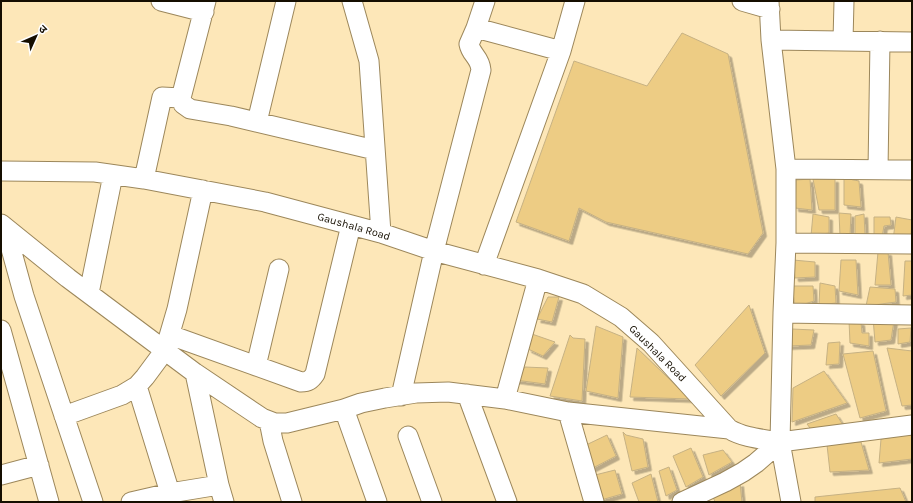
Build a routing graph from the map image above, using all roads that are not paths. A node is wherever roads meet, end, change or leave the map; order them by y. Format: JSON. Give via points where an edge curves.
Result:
{"nodes":[{"id":1,"x":161,"y":1,"type":"edge"},
{"id":2,"x":286,"y":1,"type":"edge"},
{"id":3,"x":352,"y":1,"type":"edge"},
{"id":4,"x":484,"y":1,"type":"edge"},
{"id":5,"x":575,"y":1,"type":"edge"},
{"id":6,"x":742,"y":1,"type":"edge"},
{"id":7,"x":844,"y":1,"type":"edge"},
{"id":8,"x":769,"y":5,"type":"edge"},
{"id":9,"x":205,"y":6,"type":"edge"},
{"id":10,"x":476,"y":28,"type":"junction"},
{"id":11,"x":771,"y":40,"type":"junction"},
{"id":12,"x":843,"y":41,"type":"junction"},
{"id":13,"x":880,"y":41,"type":"junction"},
{"id":14,"x":912,"y":42,"type":"edge"},
{"id":15,"x":561,"y":51,"type":"junction"},
{"id":16,"x":181,"y":98,"type":"junction"},
{"id":17,"x":256,"y":122,"type":"junction"},
{"id":18,"x":375,"y":150,"type":"junction"},
{"id":19,"x":786,"y":169,"type":"junction"},
{"id":20,"x":878,"y":170,"type":"junction"},
{"id":21,"x":912,"y":170,"type":"edge"},
{"id":22,"x":1,"y":171,"type":"edge"},
{"id":23,"x":113,"y":175,"type":"junction"},
{"id":24,"x":144,"y":179,"type":"junction"},
{"id":25,"x":202,"y":190,"type":"junction"},
{"id":26,"x":351,"y":225,"type":"junction"},
{"id":27,"x":3,"y":226,"type":"edge"},
{"id":28,"x":381,"y":233,"type":"junction"},
{"id":29,"x":786,"y":243,"type":"junction"},
{"id":30,"x":912,"y":244,"type":"edge"},
{"id":31,"x":434,"y":251,"type":"junction"},
{"id":32,"x":484,"y":265,"type":"junction"},
{"id":33,"x":279,"y":269,"type":"dead end"},
{"id":34,"x":538,"y":279,"type":"junction"},
{"id":35,"x":89,"y":293,"type":"junction"},
{"id":36,"x":783,"y":313,"type":"junction"},
{"id":37,"x":912,"y":315,"type":"edge"},
{"id":38,"x":1,"y":330,"type":"edge"},
{"id":39,"x":167,"y":342,"type":"junction"},
{"id":40,"x":256,"y":366,"type":"junction"},
{"id":41,"x":195,"y":373,"type":"junction"},
{"id":42,"x":137,"y":386,"type":"junction"},
{"id":43,"x":467,"y":394,"type":"junction"},
{"id":44,"x":401,"y":396,"type":"junction"},
{"id":45,"x":505,"y":399,"type":"junction"},
{"id":46,"x":344,"y":409,"type":"junction"},
{"id":47,"x":568,"y":412,"type":"junction"},
{"id":48,"x":64,"y":416,"type":"junction"},
{"id":49,"x":269,"y":421,"type":"junction"},
{"id":50,"x":912,"y":425,"type":"edge"},
{"id":51,"x":729,"y":429,"type":"junction"},
{"id":52,"x":408,"y":436,"type":"dead end"},
{"id":53,"x":780,"y":442,"type":"junction"},
{"id":54,"x":39,"y":465,"type":"junction"},
{"id":55,"x":1,"y":475,"type":"edge"},
{"id":56,"x":170,"y":493,"type":"junction"},
{"id":57,"x":222,"y":493,"type":"edge"},
{"id":58,"x":49,"y":502,"type":"edge"},
{"id":59,"x":94,"y":502,"type":"edge"},
{"id":60,"x":131,"y":502,"type":"edge"},
{"id":61,"x":292,"y":502,"type":"edge"},
{"id":62,"x":377,"y":502,"type":"edge"},
{"id":63,"x":432,"y":502,"type":"edge"},
{"id":64,"x":507,"y":502,"type":"edge"},
{"id":65,"x":594,"y":502,"type":"edge"},
{"id":66,"x":682,"y":502,"type":"edge"},
{"id":67,"x":791,"y":502,"type":"edge"}],
"edges":[{"from":1,"to":9,"type":"street"},
{"from":2,"to":17,"type":"street"},
{"from":3,"to":18,"type":"street","via":[[369,60]]},
{"from":4,"to":10,"type":"street"},
{"from":5,"to":15,"type":"street"},
{"from":6,"to":8,"type":"street"},
{"from":7,"to":12,"type":"street"},
{"from":8,"to":11,"type":"street"},
{"from":9,"to":16,"type":"street"},
{"from":10,"to":15,"type":"street"},
{"from":10,"to":31,"type":"street","via":[[469,44],[480,63],[481,70]]},
{"from":11,"to":12,"type":"street"},
{"from":11,"to":19,"type":"street"},
{"from":12,"to":13,"type":"street"},
{"from":13,"to":14,"type":"street"},
{"from":13,"to":20,"type":"street"},
{"from":15,"to":32,"type":"street"},
{"from":16,"to":17,"type":"street","via":[[182,104],[190,109]]},
{"from":16,"to":24,"type":"street","via":[[162,97]]},
{"from":17,"to":18,"type":"street"},
{"from":18,"to":28,"type":"street"},
{"from":19,"to":20,"type":"street"},
{"from":19,"to":29,"type":"street"},
{"from":20,"to":21,"type":"street"},
{"from":22,"to":23,"type":"street","name":"Gaushala Road","via":[[95,172]]},
{"from":23,"to":24,"type":"street","name":"Gaushala Road"},
{"from":23,"to":35,"type":"street"},
{"from":24,"to":25,"type":"street","name":"Gaushala Road"},
{"from":25,"to":26,"type":"street","name":"Gaushala Road","via":[[265,202]]},
{"from":25,"to":39,"type":"street","via":[[177,309]]},
{"from":26,"to":28,"type":"street","name":"Gaushala Road"},
{"from":26,"to":40,"type":"street","via":[[312,378],[301,382]]},
{"from":27,"to":35,"type":"street"},
{"from":27,"to":48,"type":"street"},
{"from":28,"to":31,"type":"street","name":"Gaushala Road"},
{"from":29,"to":30,"type":"street"},
{"from":29,"to":36,"type":"street"},
{"from":31,"to":32,"type":"street","name":"Gaushala Road"},
{"from":31,"to":44,"type":"street"},
{"from":32,"to":34,"type":"street","name":"Gaushala Road"},
{"from":33,"to":40,"type":"street"},
{"from":34,"to":45,"type":"street"},
{"from":34,"to":51,"type":"street","name":"Gaushala Road","via":[[583,294],[621,317],[651,342]]},
{"from":35,"to":39,"type":"street"},
{"from":36,"to":37,"type":"street"},
{"from":36,"to":53,"type":"street"},
{"from":38,"to":54,"type":"street"},
{"from":39,"to":40,"type":"street"},
{"from":39,"to":41,"type":"street"},
{"from":39,"to":42,"type":"street"},
{"from":41,"to":49,"type":"street"},
{"from":41,"to":57,"type":"street"},
{"from":42,"to":48,"type":"street","via":[[122,395]]},
{"from":42,"to":56,"type":"street"},
{"from":43,"to":44,"type":"street","via":[[448,392]]},
{"from":43,"to":45,"type":"street"},
{"from":43,"to":64,"type":"street"},
{"from":44,"to":46,"type":"street","via":[[361,403]]},
{"from":45,"to":47,"type":"street"},
{"from":46,"to":49,"type":"street","via":[[281,424]]},
{"from":46,"to":62,"type":"street"},
{"from":47,"to":51,"type":"street"},
{"from":47,"to":65,"type":"street"},
{"from":48,"to":59,"type":"street"},
{"from":49,"to":61,"type":"street"},
{"from":50,"to":53,"type":"street","name":"Gaushala Road"},
{"from":51,"to":53,"type":"street","name":"Gaushala Road","via":[[747,436]]},
{"from":52,"to":63,"type":"street"},
{"from":53,"to":66,"type":"street","via":[[743,472]]},
{"from":53,"to":67,"type":"street"},
{"from":54,"to":55,"type":"street"},
{"from":54,"to":58,"type":"street"},
{"from":56,"to":57,"type":"street"},
{"from":56,"to":60,"type":"street"}]}
